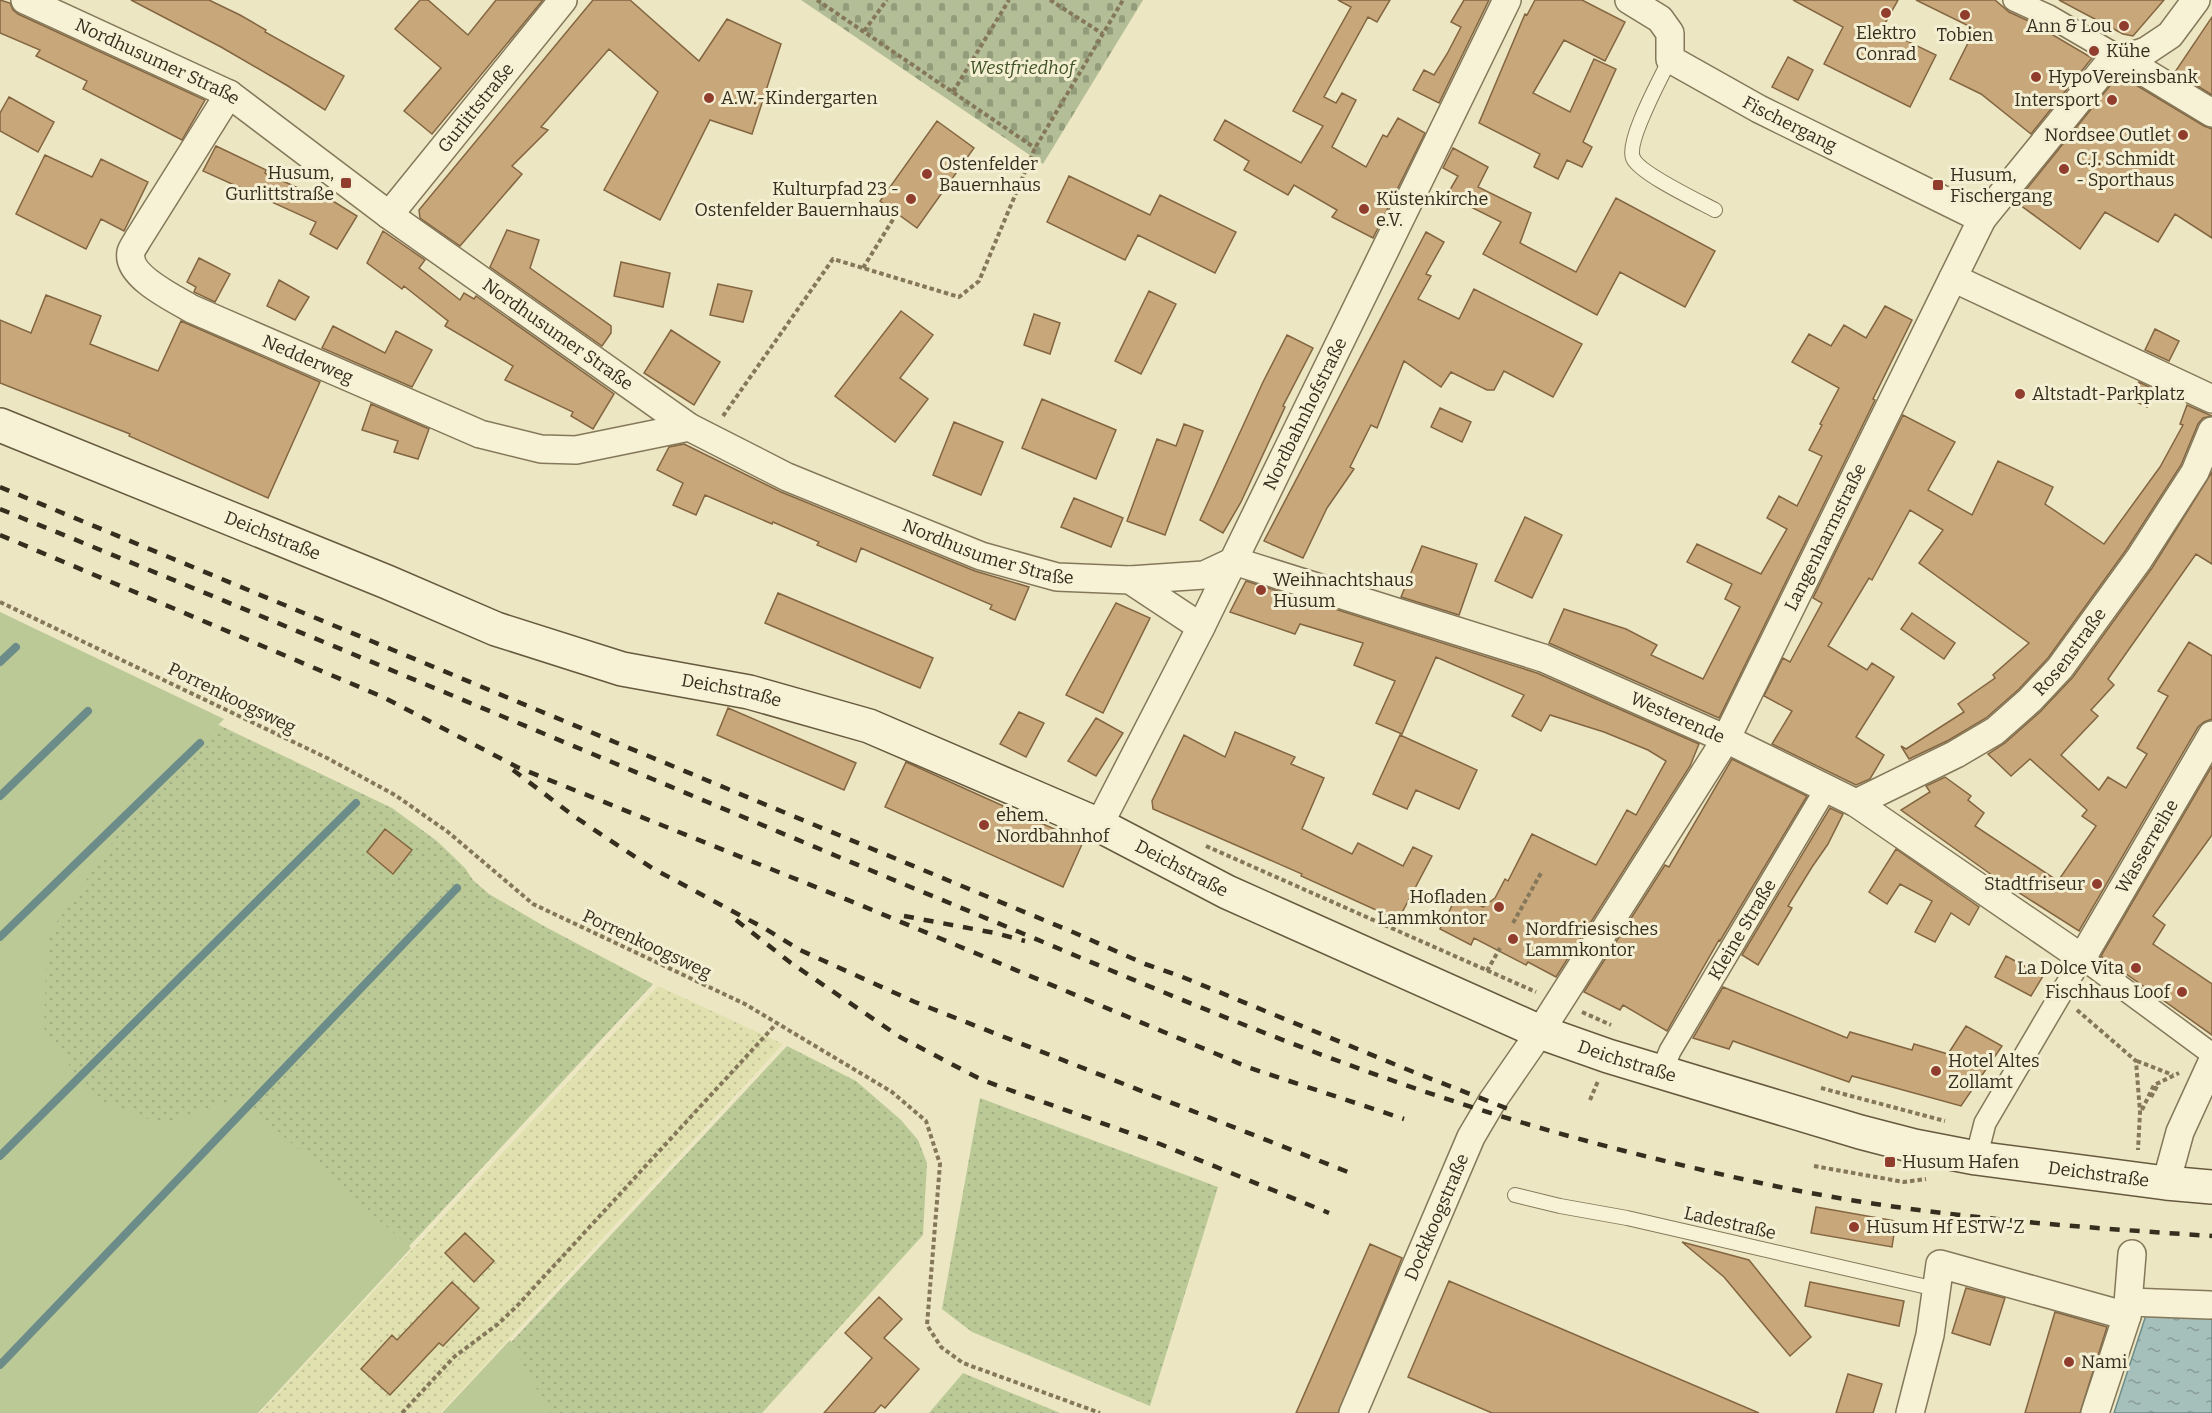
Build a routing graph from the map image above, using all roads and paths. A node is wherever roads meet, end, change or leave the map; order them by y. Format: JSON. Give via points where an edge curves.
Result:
{"nodes":[{"id":1,"x":25,"y":0,"type":"edge"},
{"id":2,"x":563,"y":0,"type":"edge"},
{"id":3,"x":817,"y":0,"type":"edge"},
{"id":4,"x":886,"y":0,"type":"edge"},
{"id":5,"x":1009,"y":0,"type":"edge"},
{"id":6,"x":1050,"y":0,"type":"edge"},
{"id":7,"x":1123,"y":0,"type":"edge"},
{"id":8,"x":1507,"y":0,"type":"edge"},
{"id":9,"x":1629,"y":0,"type":"edge"},
{"id":10,"x":2014,"y":0,"type":"edge"},
{"id":11,"x":2196,"y":0,"type":"edge"},
{"id":12,"x":864,"y":32,"type":"junction"},
{"id":13,"x":1102,"y":34,"type":"junction"},
{"id":14,"x":1670,"y":59,"type":"junction"},
{"id":15,"x":2123,"y":59,"type":"junction"},
{"id":16,"x":952,"y":92,"type":"junction"},
{"id":17,"x":229,"y":94,"type":"junction"},
{"id":18,"x":2212,"y":112,"type":"edge"},
{"id":19,"x":1035,"y":148,"type":"junction"},
{"id":20,"x":1715,"y":210,"type":"dead end"},
{"id":21,"x":897,"y":213,"type":"dead end"},
{"id":22,"x":389,"y":215,"type":"junction"},
{"id":23,"x":1982,"y":219,"type":"junction"},
{"id":24,"x":863,"y":268,"type":"junction"},
{"id":25,"x":1953,"y":278,"type":"junction"},
{"id":26,"x":2212,"y":399,"type":"edge"},
{"id":27,"x":0,"y":425,"type":"edge"},
{"id":28,"x":2212,"y":431,"type":"edge"},
{"id":29,"x":699,"y":432,"type":"junction"},
{"id":30,"x":1234,"y":561,"type":"junction"},
{"id":31,"x":1130,"y":580,"type":"junction"},
{"id":32,"x":0,"y":602,"type":"edge"},
{"id":33,"x":1201,"y":627,"type":"junction"},
{"id":34,"x":2212,"y":735,"type":"edge"},
{"id":35,"x":1726,"y":739,"type":"junction"},
{"id":36,"x":1827,"y":787,"type":"junction"},
{"id":37,"x":1856,"y":803,"type":"junction"},
{"id":38,"x":1099,"y":825,"type":"junction"},
{"id":39,"x":1202,"y":845,"type":"dead end"},
{"id":40,"x":1541,"y":873,"type":"dead end"},
{"id":41,"x":1514,"y":923,"type":"dead end"},
{"id":42,"x":1500,"y":948,"type":"dead end"},
{"id":43,"x":2082,"y":958,"type":"junction"},
{"id":44,"x":1487,"y":971,"type":"junction"},
{"id":45,"x":1559,"y":1002,"type":"junction"},
{"id":46,"x":777,"y":1023,"type":"junction"},
{"id":47,"x":2094,"y":1025,"type":"dead end"},
{"id":48,"x":1540,"y":1032,"type":"junction"},
{"id":49,"x":2212,"y":1054,"type":"edge"},
{"id":50,"x":2136,"y":1061,"type":"junction"},
{"id":51,"x":2212,"y":1062,"type":"edge"},
{"id":52,"x":1661,"y":1073,"type":"junction"},
{"id":53,"x":2173,"y":1076,"type":"dead end"},
{"id":54,"x":2160,"y":1082,"type":"dead end"},
{"id":55,"x":2154,"y":1084,"type":"dead end"},
{"id":56,"x":2140,"y":1113,"type":"junction"},
{"id":57,"x":2138,"y":1150,"type":"dead end"},
{"id":58,"x":1976,"y":1158,"type":"junction"},
{"id":59,"x":1814,"y":1166,"type":"dead end"},
{"id":60,"x":1927,"y":1179,"type":"dead end"},
{"id":61,"x":2166,"y":1183,"type":"junction"},
{"id":62,"x":2212,"y":1187,"type":"edge"},
{"id":63,"x":1515,"y":1195,"type":"dead end"},
{"id":64,"x":2132,"y":1254,"type":"dead end"},
{"id":65,"x":1938,"y":1276,"type":"junction"},
{"id":66,"x":2210,"y":1305,"type":"dead end"},
{"id":67,"x":2128,"y":1309,"type":"junction"},
{"id":68,"x":402,"y":1413,"type":"edge"},
{"id":69,"x":1100,"y":1413,"type":"edge"},
{"id":70,"x":1353,"y":1413,"type":"edge"},
{"id":71,"x":1910,"y":1413,"type":"edge"},
{"id":72,"x":2095,"y":1413,"type":"edge"}],
"edges":[{"from":1,"to":17,"type":"street","name":"Nordhusumer Straße"},
{"from":2,"to":22,"type":"street","name":"Gurlittstraße"},
{"from":3,"to":12,"type":"path"},
{"from":4,"to":12,"type":"path"},
{"from":5,"to":16,"type":"path"},
{"from":6,"to":13,"type":"path"},
{"from":7,"to":13,"type":"path"},
{"from":8,"to":30,"type":"street","name":"Nordbahnhofstraße"},
{"from":9,"to":14,"type":"street","via":[[1660,19],[1670,33]]},
{"from":10,"to":15,"type":"street"},
{"from":11,"to":15,"type":"street","name":"Langenharmstraße","via":[[2170,34],[2146,51]]},
{"from":12,"to":16,"type":"path"},
{"from":13,"to":19,"type":"path"},
{"from":14,"to":20,"type":"lane","via":[[1643,113],[1632,156],[1637,165],[1653,176]]},
{"from":14,"to":23,"type":"street","name":"Fischergang","via":[[1759,109]]},
{"from":15,"to":18,"type":"street"},
{"from":15,"to":23,"type":"street","name":"Langenharmstraße","via":[[2108,64]]},
{"from":16,"to":19,"type":"path"},
{"from":17,"to":22,"type":"street","name":"Nordhusumer Straße"},
{"from":17,"to":29,"type":"street","name":"Nedderweg","via":[[131,253],[132,264],[150,284],[192,309],[480,434],[541,449],[576,450]]},
{"from":19,"to":24,"type":"path","via":[[979,281],[959,297]]},
{"from":21,"to":24,"type":"path"},
{"from":22,"to":29,"type":"street","name":"Nordhusumer Straße"},
{"from":23,"to":25,"type":"street","name":"Langenharmstraße"},
{"from":24,"to":29,"type":"path","via":[[833,259]]},
{"from":25,"to":26,"type":"street"},
{"from":25,"to":35,"type":"street","name":"Langenharmstraße"},
{"from":27,"to":38,"type":"main road","name":"Deichstraße","via":[[496,629],[622,669],[749,692],[869,726]]},
{"from":28,"to":37,"type":"street","name":"Rosenstraße","via":[[2195,472],[2139,559],[2060,668],[2030,700],[1995,731]]},
{"from":29,"to":31,"type":"street","name":"Nordhusumer Straße","via":[[788,477],[981,556],[1057,577]]},
{"from":30,"to":31,"type":"street","name":"Nordhusumer Straße","via":[[1204,575]]},
{"from":30,"to":33,"type":"street","name":"Nordbahnhofstraße"},
{"from":30,"to":35,"type":"street","name":"Westerende","via":[[1543,658]]},
{"from":31,"to":33,"type":"street"},
{"from":32,"to":46,"type":"path","name":"Porrenkoogsweg","via":[[327,758],[396,795],[448,832],[533,904],[745,1004]]},
{"from":33,"to":38,"type":"street","name":"Nordbahnhofstraße"},
{"from":34,"to":43,"type":"street","name":"Wasserreihe"},
{"from":35,"to":36,"type":"street","name":"Westerende"},
{"from":35,"to":45,"type":"street","name":"Langenharmstraße"},
{"from":36,"to":37,"type":"street","name":"Westerende"},
{"from":36,"to":52,"type":"street","name":"Kleine Straße","via":[[1670,1051]]},
{"from":37,"to":43,"type":"street","name":"Westerende"},
{"from":38,"to":48,"type":"main road","name":"Deichstraße","via":[[1227,892]]},
{"from":39,"to":44,"type":"path"},
{"from":40,"to":41,"type":"path"},
{"from":42,"to":44,"type":"path"},
{"from":43,"to":49,"type":"street"},
{"from":43,"to":58,"type":"street","via":[[1985,1123]]},
{"from":44,"to":45,"type":"path"},
{"from":45,"to":48,"type":"street","name":"Langenharmstraße"},
{"from":46,"to":68,"type":"path","via":[[517,1306],[454,1357]]},
{"from":46,"to":69,"type":"path","name":"Porrenkoogsweg","via":[[892,1092],[926,1121],[940,1164],[927,1325],[941,1347],[963,1363]]},
{"from":47,"to":50,"type":"path"},
{"from":48,"to":52,"type":"main road","name":"Deichstraße"},
{"from":48,"to":70,"type":"street","name":"Dockkoogstraße","via":[[1471,1137]]},
{"from":50,"to":53,"type":"path"},
{"from":50,"to":56,"type":"path"},
{"from":51,"to":61,"type":"street","via":[[2180,1132]]},
{"from":52,"to":58,"type":"main road","name":"Deichstraße","via":[[1860,1132]]},
{"from":54,"to":56,"type":"path"},
{"from":55,"to":56,"type":"path"},
{"from":56,"to":57,"type":"path"},
{"from":58,"to":61,"type":"main road","name":"Deichstraße"},
{"from":59,"to":60,"type":"path","via":[[1904,1182]]},
{"from":61,"to":62,"type":"main road","name":"Deichstraße"},
{"from":63,"to":65,"type":"lane","name":"Ladestraße"},
{"from":64,"to":67,"type":"street"},
{"from":65,"to":67,"type":"street"},
{"from":65,"to":71,"type":"street","via":[[1930,1335]]},
{"from":66,"to":67,"type":"street"},
{"from":67,"to":72,"type":"street"}]}
